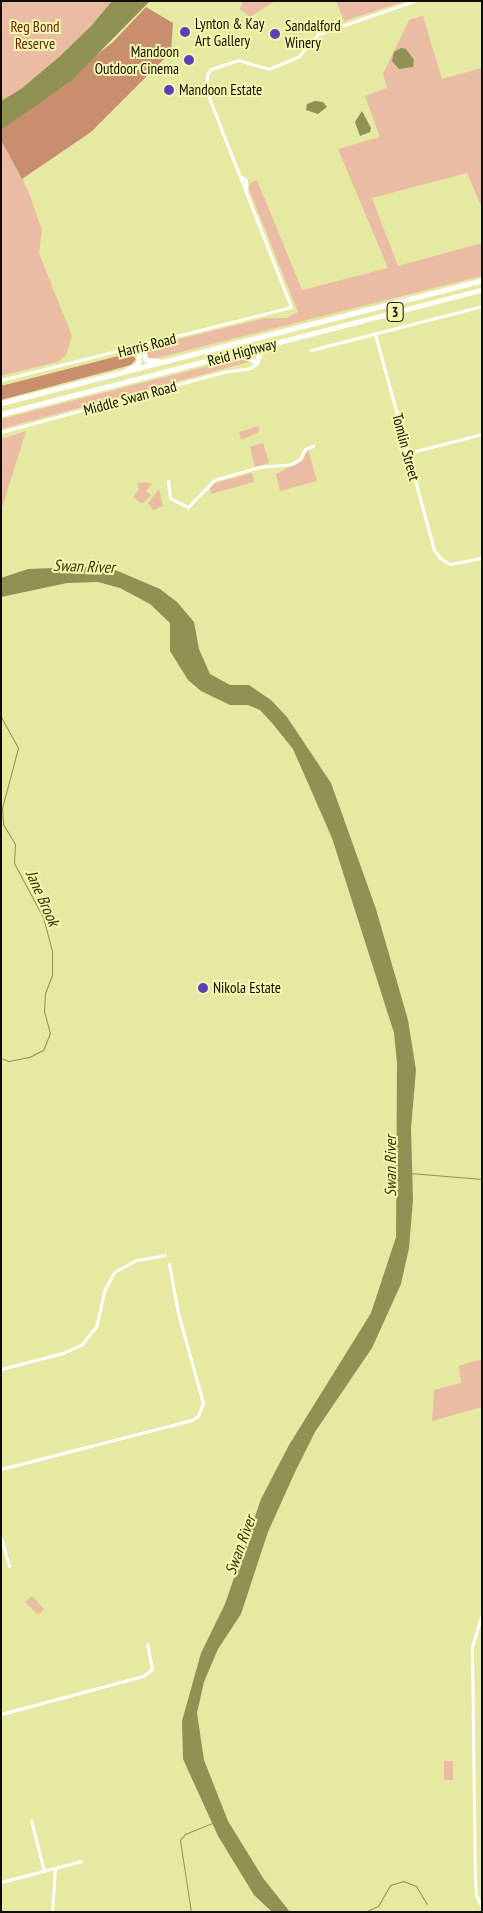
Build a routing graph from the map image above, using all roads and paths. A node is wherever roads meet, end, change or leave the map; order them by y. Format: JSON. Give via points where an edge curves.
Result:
{"nodes":[{"id":1,"x":414,"y":1,"type":"edge"},
{"id":2,"x":482,"y":280,"type":"edge"},
{"id":3,"x":482,"y":290,"type":"edge"},
{"id":4,"x":482,"y":306,"type":"edge"},
{"id":5,"x":375,"y":334,"type":"junction"},
{"id":6,"x":288,"y":340,"type":"junction"},
{"id":7,"x":146,"y":345,"type":"junction"},
{"id":8,"x":134,"y":348,"type":"junction"},
{"id":9,"x":311,"y":350,"type":"dead end"},
{"id":10,"x":188,"y":355,"type":"junction"},
{"id":11,"x":216,"y":359,"type":"junction"},
{"id":12,"x":256,"y":363,"type":"junction"},
{"id":13,"x":1,"y":380,"type":"edge"},
{"id":14,"x":93,"y":381,"type":"junction"},
{"id":15,"x":1,"y":403,"type":"edge"},
{"id":16,"x":1,"y":414,"type":"edge"},
{"id":17,"x":1,"y":432,"type":"edge"},
{"id":18,"x":482,"y":434,"type":"edge"},
{"id":19,"x":313,"y":446,"type":"dead end"},
{"id":20,"x":408,"y":453,"type":"junction"},
{"id":21,"x":168,"y":481,"type":"dead end"},
{"id":22,"x":482,"y":558,"type":"edge"},
{"id":23,"x":165,"y":1255,"type":"dead end"},
{"id":24,"x":169,"y":1264,"type":"dead end"},
{"id":25,"x":1,"y":1369,"type":"edge"},
{"id":26,"x":1,"y":1469,"type":"edge"},
{"id":27,"x":1,"y":1538,"type":"edge"},
{"id":28,"x":9,"y":1566,"type":"dead end"},
{"id":29,"x":482,"y":1614,"type":"edge"},
{"id":30,"x":148,"y":1644,"type":"dead end"},
{"id":31,"x":1,"y":1714,"type":"edge"},
{"id":32,"x":31,"y":1820,"type":"dead end"},
{"id":33,"x":81,"y":1861,"type":"dead end"},
{"id":34,"x":55,"y":1868,"type":"junction"},
{"id":35,"x":44,"y":1870,"type":"junction"},
{"id":36,"x":475,"y":1880,"type":"junction"},
{"id":37,"x":482,"y":1880,"type":"edge"},
{"id":38,"x":1,"y":1882,"type":"edge"},
{"id":39,"x":482,"y":1907,"type":"edge"},
{"id":40,"x":52,"y":1912,"type":"edge"}],
"edges":[{"from":1,"to":7,"type":"street","name":"Harris Road","via":[[318,34],[299,56],[269,69],[245,60],[211,69],[205,80],[206,90],[291,307]]},
{"from":2,"to":10,"type":"highway","name":"Reid Highway","number":"3"},
{"from":3,"to":6,"type":"highway","name":"Reid Highway","number":"3"},
{"from":4,"to":5,"type":"street"},
{"from":5,"to":9,"type":"street"},
{"from":5,"to":20,"type":"street","name":"Tomlin Street"},
{"from":6,"to":11,"type":"highway","name":"Reid Highway","number":"3"},
{"from":6,"to":12,"type":"highway","via":[[262,350]]},
{"from":7,"to":8,"type":"street","name":"Harris Road"},
{"from":7,"to":10,"type":"highway","via":[[143,351],[149,362]]},
{"from":8,"to":13,"type":"street","name":"Harris Road"},
{"from":8,"to":14,"type":"highway","via":[[139,356],[138,364]]},
{"from":10,"to":14,"type":"highway","name":"Reid Highway","number":"3"},
{"from":11,"to":12,"type":"highway","via":[[246,356]]},
{"from":11,"to":16,"type":"highway","name":"Reid Highway","number":"3"},
{"from":12,"to":17,"type":"street","name":"Middle Swan Road","via":[[250,368],[223,372]]},
{"from":14,"to":15,"type":"highway","name":"Reid Highway","number":"3"},
{"from":18,"to":20,"type":"street"},
{"from":19,"to":21,"type":"street","via":[[305,449],[300,460],[292,464],[259,467],[214,480],[188,507],[170,498]]},
{"from":20,"to":22,"type":"street","name":"Tomlin Street","via":[[434,550],[450,564]]},
{"from":23,"to":25,"type":"street","via":[[137,1260],[114,1272],[104,1291],[96,1327],[82,1344],[69,1351]]},
{"from":24,"to":26,"type":"street","via":[[178,1313],[203,1403],[198,1416]]},
{"from":27,"to":28,"type":"street"},
{"from":29,"to":36,"type":"street","via":[[472,1646]]},
{"from":30,"to":31,"type":"street","via":[[152,1669],[143,1676]]},
{"from":32,"to":35,"type":"street"},
{"from":33,"to":34,"type":"street"},
{"from":34,"to":35,"type":"street"},
{"from":34,"to":40,"type":"street"},
{"from":35,"to":38,"type":"street"},
{"from":36,"to":37,"type":"street"},
{"from":36,"to":39,"type":"street","via":[[476,1895]]}]}
